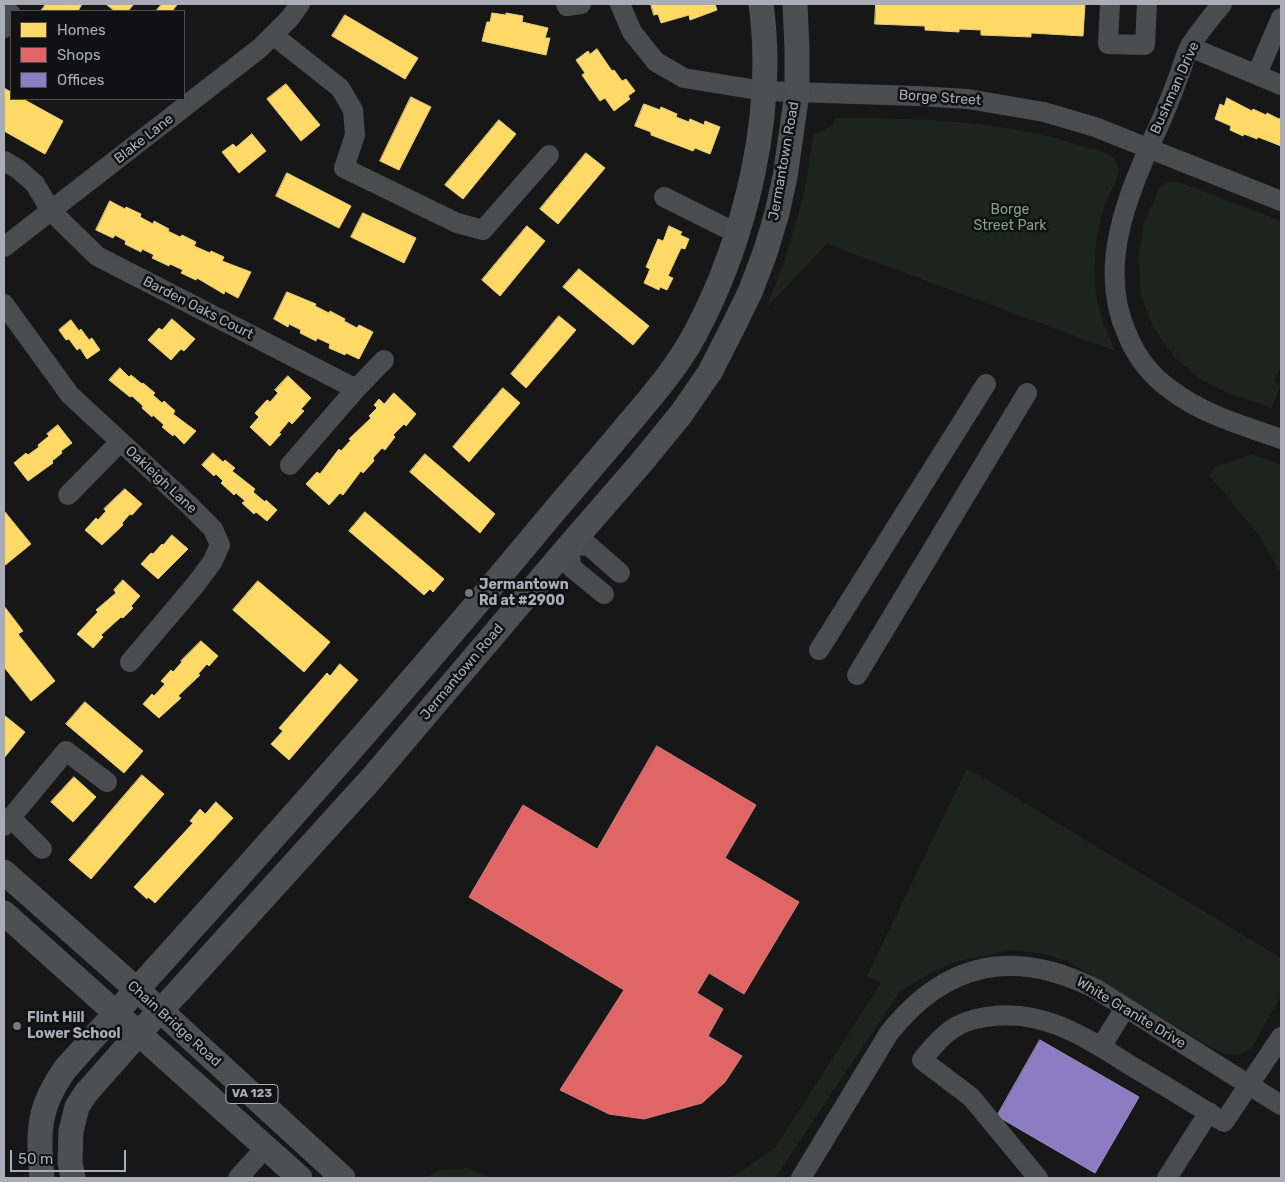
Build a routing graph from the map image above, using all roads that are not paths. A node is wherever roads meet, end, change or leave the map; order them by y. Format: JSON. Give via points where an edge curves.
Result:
{"nodes":[{"id":1,"x":300,"y":4,"type":"edge"},
{"id":2,"x":566,"y":4,"type":"edge"},
{"id":3,"x":581,"y":4,"type":"edge"},
{"id":4,"x":620,"y":4,"type":"edge"},
{"id":5,"x":761,"y":4,"type":"edge"},
{"id":6,"x":795,"y":4,"type":"edge"},
{"id":7,"x":1110,"y":4,"type":"edge"},
{"id":8,"x":1147,"y":4,"type":"edge"},
{"id":9,"x":1222,"y":4,"type":"edge"},
{"id":10,"x":10,"y":17,"type":"edge"},
{"id":11,"x":1281,"y":18,"type":"edge"},
{"id":12,"x":4,"y":28,"type":"edge"},
{"id":13,"x":274,"y":35,"type":"junction"},
{"id":14,"x":1190,"y":47,"type":"junction"},
{"id":15,"x":1258,"y":74,"type":"junction"},
{"id":16,"x":1281,"y":85,"type":"edge"},
{"id":17,"x":763,"y":91,"type":"junction"},
{"id":18,"x":796,"y":92,"type":"junction"},
{"id":19,"x":1148,"y":149,"type":"junction"},
{"id":20,"x":549,"y":155,"type":"dead end"},
{"id":21,"x":4,"y":161,"type":"edge"},
{"id":22,"x":664,"y":197,"type":"dead end"},
{"id":23,"x":1281,"y":201,"type":"edge"},
{"id":24,"x":51,"y":211,"type":"junction"},
{"id":25,"x":738,"y":232,"type":"junction"},
{"id":26,"x":4,"y":247,"type":"edge"},
{"id":27,"x":4,"y":304,"type":"edge"},
{"id":28,"x":384,"y":360,"type":"dead end"},
{"id":29,"x":986,"y":384,"type":"dead end"},
{"id":30,"x":356,"y":389,"type":"junction"},
{"id":31,"x":1027,"y":393,"type":"dead end"},
{"id":32,"x":1281,"y":439,"type":"edge"},
{"id":33,"x":120,"y":442,"type":"junction"},
{"id":34,"x":290,"y":465,"type":"dead end"},
{"id":35,"x":68,"y":495,"type":"dead end"},
{"id":36,"x":568,"y":547,"type":"junction"},
{"id":37,"x":620,"y":573,"type":"dead end"},
{"id":38,"x":604,"y":594,"type":"dead end"},
{"id":39,"x":819,"y":650,"type":"dead end"},
{"id":40,"x":130,"y":662,"type":"dead end"},
{"id":41,"x":856,"y":675,"type":"dead end"},
{"id":42,"x":106,"y":782,"type":"dead end"},
{"id":43,"x":7,"y":822,"type":"edge"},
{"id":44,"x":42,"y":849,"type":"dead end"},
{"id":45,"x":4,"y":872,"type":"edge"},
{"id":46,"x":4,"y":913,"type":"edge"},
{"id":47,"x":136,"y":991,"type":"junction"},
{"id":48,"x":1126,"y":1008,"type":"junction"},
{"id":49,"x":161,"y":1011,"type":"junction"},
{"id":50,"x":116,"y":1014,"type":"junction"},
{"id":51,"x":139,"y":1033,"type":"junction"},
{"id":52,"x":1281,"y":1037,"type":"edge"},
{"id":53,"x":1101,"y":1047,"type":"junction"},
{"id":54,"x":1249,"y":1085,"type":"junction"},
{"id":55,"x":1281,"y":1105,"type":"edge"},
{"id":56,"x":1209,"y":1112,"type":"junction"},
{"id":57,"x":266,"y":1148,"type":"junction"},
{"id":58,"x":808,"y":1176,"type":"edge"},
{"id":59,"x":42,"y":1178,"type":"edge"},
{"id":60,"x":73,"y":1178,"type":"edge"},
{"id":61,"x":238,"y":1178,"type":"edge"},
{"id":62,"x":300,"y":1178,"type":"edge"},
{"id":63,"x":343,"y":1178,"type":"edge"},
{"id":64,"x":1038,"y":1178,"type":"edge"},
{"id":65,"x":1167,"y":1178,"type":"edge"}],
"edges":[{"from":1,"to":13,"type":"street","name":"Blake Lane"},
{"from":2,"to":3,"type":"street"},
{"from":4,"to":17,"type":"street","name":"Borge Street","via":[[632,32],[656,62],[684,78]]},
{"from":5,"to":17,"type":"main road","name":"Jermantown Road"},
{"from":6,"to":18,"type":"main road","name":"Jermantown Road"},
{"from":7,"to":8,"type":"street","via":[[1108,44],[1145,46]]},
{"from":9,"to":14,"type":"street","name":"Bushman Drive"},
{"from":10,"to":12,"type":"street"},
{"from":11,"to":15,"type":"street"},
{"from":13,"to":20,"type":"street","via":[[340,88],[353,110],[355,135],[344,168],[457,223],[483,230]]},
{"from":13,"to":24,"type":"street","name":"Blake Lane"},
{"from":14,"to":15,"type":"street"},
{"from":14,"to":19,"type":"street","name":"Bushman Drive"},
{"from":15,"to":16,"type":"street"},
{"from":17,"to":18,"type":"street","name":"Borge Street"},
{"from":17,"to":25,"type":"main road","name":"Jermantown Road","via":[[753,168]]},
{"from":18,"to":19,"type":"street","name":"Borge Street","via":[[917,96],[1001,104],[1078,122]]},
{"from":18,"to":36,"type":"main road","name":"Jermantown Road","via":[[777,213],[751,290],[733,328],[710,372],[681,414]]},
{"from":19,"to":23,"type":"street","name":"Borge Street"},
{"from":19,"to":32,"type":"street","name":"Bushman Drive","via":[[1125,208],[1115,251],[1115,297],[1131,344],[1158,380],[1187,401]]},
{"from":21,"to":24,"type":"street","name":"Barden Oaks Court","via":[[35,184]]},
{"from":22,"to":25,"type":"street"},
{"from":24,"to":26,"type":"street","name":"Blake Lane"},
{"from":24,"to":30,"type":"street","name":"Barden Oaks Court","via":[[96,256]]},
{"from":25,"to":47,"type":"main road","name":"Jermantown Road","via":[[694,335],[655,392],[487,591]]},
{"from":27,"to":33,"type":"street","name":"Oakleigh Lane","via":[[70,395]]},
{"from":28,"to":30,"type":"street"},
{"from":29,"to":39,"type":"street"},
{"from":30,"to":34,"type":"street"},
{"from":31,"to":41,"type":"street"},
{"from":33,"to":35,"type":"street"},
{"from":33,"to":40,"type":"street","name":"Oakleigh Lane","via":[[213,529],[220,545],[214,561]]},
{"from":36,"to":37,"type":"street","via":[[588,545]]},
{"from":36,"to":38,"type":"street","via":[[572,568]]},
{"from":36,"to":49,"type":"main road","name":"Jermantown Road","via":[[372,778]]},
{"from":42,"to":43,"type":"street","via":[[66,751]]},
{"from":43,"to":44,"type":"street"},
{"from":45,"to":47,"type":"main road","name":"Chain Bridge Road","number":"VA 123"},
{"from":46,"to":50,"type":"main road","number":"VA 123"},
{"from":47,"to":49,"type":"main road","name":"Chain Bridge Road","number":"VA 123"},
{"from":47,"to":50,"type":"main road","name":"Jermantown Road"},
{"from":48,"to":53,"type":"street"},
{"from":48,"to":54,"type":"street","name":"White Granite Drive"},
{"from":48,"to":58,"type":"street","name":"White Granite Drive","via":[[1078,980],[1033,967],[986,969],[944,983],[918,1001],[889,1033]]},
{"from":49,"to":51,"type":"main road","name":"Jermantown Road"},
{"from":49,"to":63,"type":"main road","name":"Chain Bridge Road","number":"VA 123"},
{"from":50,"to":51,"type":"main road","number":"VA 123"},
{"from":50,"to":59,"type":"main road","name":"Jermantown Road","via":[[53,1086],[40,1129]]},
{"from":51,"to":57,"type":"main road","number":"VA 123"},
{"from":51,"to":60,"type":"main road","name":"Jermantown Road","via":[[76,1107],[71,1131]]},
{"from":52,"to":54,"type":"street"},
{"from":53,"to":56,"type":"street"},
{"from":53,"to":64,"type":"street","via":[[1041,1019],[995,1015],[952,1028],[922,1060],[971,1098]]},
{"from":54,"to":55,"type":"street","name":"White Granite Drive"},
{"from":54,"to":56,"type":"street","via":[[1224,1122]]},
{"from":56,"to":65,"type":"street"},
{"from":57,"to":61,"type":"street"},
{"from":57,"to":62,"type":"main road","number":"VA 123"}]}
